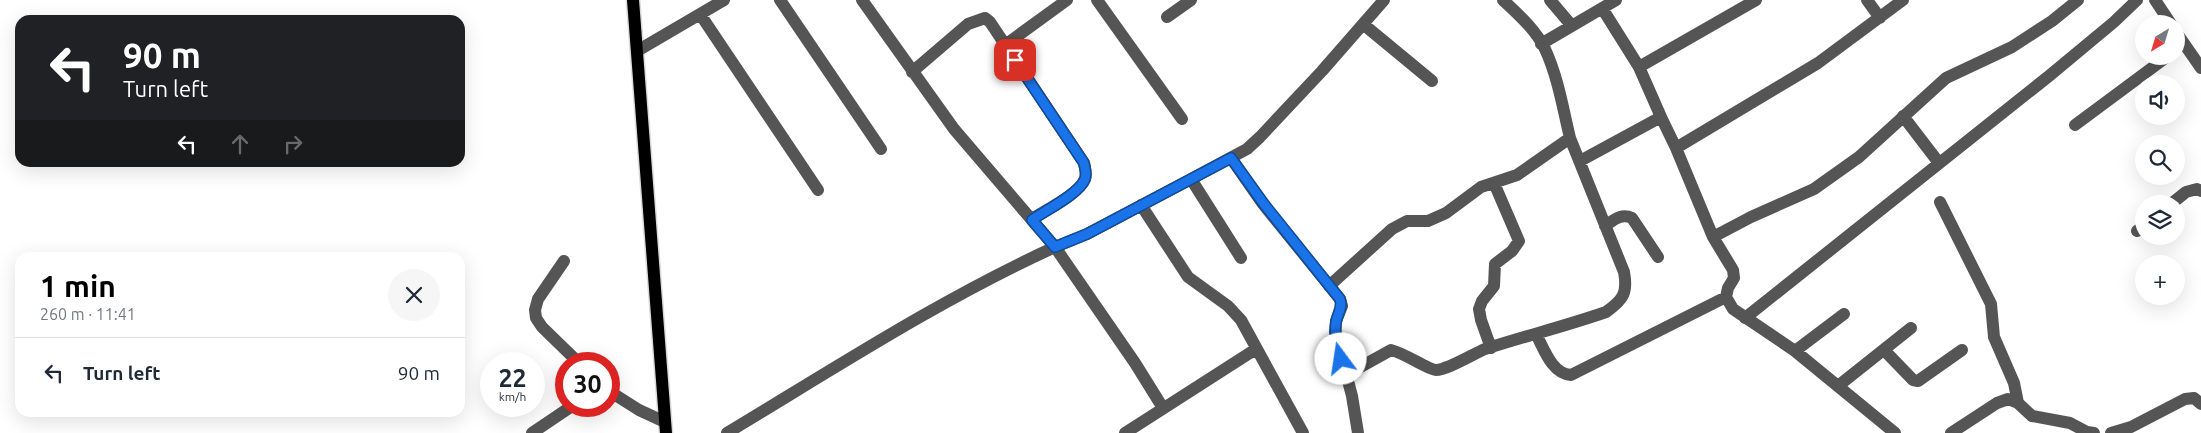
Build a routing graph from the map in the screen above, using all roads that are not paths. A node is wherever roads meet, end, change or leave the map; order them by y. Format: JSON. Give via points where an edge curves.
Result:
{"nodes":[{"id":1,"x":633,"y":0,"type":"edge"},
{"id":2,"x":724,"y":0,"type":"edge"},
{"id":3,"x":780,"y":0,"type":"edge"},
{"id":4,"x":862,"y":0,"type":"edge"},
{"id":5,"x":1067,"y":0,"type":"edge"},
{"id":6,"x":1097,"y":0,"type":"edge"},
{"id":7,"x":1191,"y":0,"type":"edge"},
{"id":8,"x":1384,"y":0,"type":"edge"},
{"id":9,"x":1503,"y":0,"type":"edge"},
{"id":10,"x":1550,"y":0,"type":"edge"},
{"id":11,"x":1616,"y":0,"type":"edge"},
{"id":12,"x":1756,"y":0,"type":"edge"},
{"id":13,"x":1866,"y":0,"type":"edge"},
{"id":14,"x":1903,"y":0,"type":"edge"},
{"id":15,"x":2078,"y":0,"type":"edge"},
{"id":16,"x":2137,"y":0,"type":"edge"},
{"id":17,"x":2155,"y":0,"type":"edge"},
{"id":18,"x":1602,"y":8,"type":"junction"},
{"id":19,"x":700,"y":14,"type":"junction"},
{"id":20,"x":2164,"y":15,"type":"edge"},
{"id":21,"x":1166,"y":17,"type":"dead end"},
{"id":22,"x":1880,"y":18,"type":"junction"},
{"id":23,"x":1363,"y":24,"type":"junction"},
{"id":24,"x":1572,"y":26,"type":"junction"},
{"id":25,"x":1542,"y":44,"type":"junction"},
{"id":26,"x":1005,"y":45,"type":"junction"},
{"id":27,"x":638,"y":51,"type":"junction"},
{"id":28,"x":2185,"y":52,"type":"edge"},
{"id":29,"x":2156,"y":65,"type":"edge"},
{"id":30,"x":1639,"y":67,"type":"junction"},
{"id":31,"x":2201,"y":68,"type":"edge"},
{"id":32,"x":912,"y":72,"type":"junction"},
{"id":33,"x":1432,"y":81,"type":"dead end"},
{"id":34,"x":1903,"y":116,"type":"junction"},
{"id":35,"x":1661,"y":117,"type":"junction"},
{"id":36,"x":1182,"y":119,"type":"dead end"},
{"id":37,"x":2075,"y":125,"type":"dead end"},
{"id":38,"x":1570,"y":138,"type":"junction"},
{"id":39,"x":1676,"y":148,"type":"junction"},
{"id":40,"x":881,"y":150,"type":"dead end"},
{"id":41,"x":1231,"y":158,"type":"junction"},
{"id":42,"x":1580,"y":162,"type":"junction"},
{"id":43,"x":1939,"y":163,"type":"junction"},
{"id":44,"x":1191,"y":179,"type":"junction"},
{"id":45,"x":1494,"y":182,"type":"junction"},
{"id":46,"x":818,"y":190,"type":"dead end"},
{"id":47,"x":2201,"y":191,"type":"edge"},
{"id":48,"x":2182,"y":195,"type":"edge"},
{"id":49,"x":1940,"y":202,"type":"dead end"},
{"id":50,"x":1141,"y":205,"type":"junction"},
{"id":51,"x":1032,"y":220,"type":"junction"},
{"id":52,"x":1605,"y":226,"type":"junction"},
{"id":53,"x":1713,"y":237,"type":"junction"},
{"id":54,"x":1055,"y":247,"type":"junction"},
{"id":55,"x":1658,"y":257,"type":"dead end"},
{"id":56,"x":1241,"y":258,"type":"dead end"},
{"id":57,"x":564,"y":261,"type":"dead end"},
{"id":58,"x":1329,"y":286,"type":"junction"},
{"id":59,"x":1726,"y":297,"type":"junction"},
{"id":60,"x":1844,"y":314,"type":"dead end"},
{"id":61,"x":1746,"y":318,"type":"junction"},
{"id":62,"x":1911,"y":328,"type":"dead end"},
{"id":63,"x":1536,"y":334,"type":"junction"},
{"id":64,"x":1491,"y":348,"type":"junction"},
{"id":65,"x":1256,"y":349,"type":"junction"},
{"id":66,"x":1884,"y":350,"type":"junction"},
{"id":67,"x":1962,"y":350,"type":"dead end"},
{"id":68,"x":1795,"y":351,"type":"junction"},
{"id":69,"x":568,"y":352,"type":"edge"},
{"id":70,"x":1346,"y":375,"type":"junction"},
{"id":71,"x":1838,"y":386,"type":"junction"},
{"id":72,"x":620,"y":397,"type":"edge"},
{"id":73,"x":2018,"y":403,"type":"junction"},
{"id":74,"x":2201,"y":404,"type":"edge"},
{"id":75,"x":1163,"y":408,"type":"junction"},
{"id":76,"x":556,"y":417,"type":"edge"},
{"id":77,"x":666,"y":428,"type":"edge"},
{"id":78,"x":532,"y":433,"type":"edge"},
{"id":79,"x":727,"y":433,"type":"edge"},
{"id":80,"x":1125,"y":433,"type":"edge"},
{"id":81,"x":1303,"y":433,"type":"edge"},
{"id":82,"x":1358,"y":433,"type":"edge"},
{"id":83,"x":1895,"y":433,"type":"edge"},
{"id":84,"x":1951,"y":433,"type":"edge"},
{"id":85,"x":2094,"y":433,"type":"edge"},
{"id":86,"x":2111,"y":433,"type":"edge"}],
"edges":[{"from":1,"to":27,"type":"main road"},
{"from":2,"to":19,"type":"street"},
{"from":3,"to":40,"type":"street"},
{"from":4,"to":32,"type":"street"},
{"from":5,"to":26,"type":"street"},
{"from":6,"to":36,"type":"street"},
{"from":7,"to":21,"type":"street"},
{"from":8,"to":23,"type":"street"},
{"from":9,"to":25,"type":"street","via":[[1524,19]]},
{"from":10,"to":24,"type":"street"},
{"from":11,"to":18,"type":"street"},
{"from":12,"to":30,"type":"street"},
{"from":13,"to":22,"type":"street"},
{"from":14,"to":22,"type":"street"},
{"from":15,"to":34,"type":"street","via":[[2012,47],[1946,78]]},
{"from":16,"to":43,"type":"street","via":[[2056,70]]},
{"from":17,"to":20,"type":"street"},
{"from":18,"to":24,"type":"street"},
{"from":18,"to":30,"type":"street"},
{"from":19,"to":27,"type":"street"},
{"from":19,"to":46,"type":"street"},
{"from":22,"to":39,"type":"street","via":[[1818,63]]},
{"from":23,"to":33,"type":"street"},
{"from":23,"to":41,"type":"street","via":[[1260,137]]},
{"from":24,"to":25,"type":"street"},
{"from":25,"to":38,"type":"street","via":[[1560,92]]},
{"from":26,"to":32,"type":"street","via":[[990,22],[985,18],[977,20]]},
{"from":26,"to":51,"type":"street","via":[[1084,163],[1086,173],[1077,190]]},
{"from":27,"to":77,"type":"main road"},
{"from":28,"to":31,"type":"street"},
{"from":29,"to":37,"type":"street"},
{"from":30,"to":35,"type":"street"},
{"from":32,"to":51,"type":"street","via":[[954,129]]},
{"from":34,"to":43,"type":"street"},
{"from":34,"to":53,"type":"street","via":[[1859,157],[1814,189]]},
{"from":35,"to":39,"type":"street"},
{"from":35,"to":42,"type":"street"},
{"from":38,"to":42,"type":"street"},
{"from":38,"to":45,"type":"street","via":[[1517,175]]},
{"from":39,"to":53,"type":"street"},
{"from":41,"to":44,"type":"street"},
{"from":41,"to":58,"type":"street"},
{"from":42,"to":52,"type":"street"},
{"from":43,"to":61,"type":"street"},
{"from":44,"to":50,"type":"street"},
{"from":44,"to":56,"type":"street"},
{"from":45,"to":58,"type":"street","via":[[1481,187],[1446,213],[1428,221],[1407,221],[1392,229]]},
{"from":45,"to":64,"type":"street","via":[[1519,242],[1494,264],[1494,286],[1479,309]]},
{"from":47,"to":48,"type":"street","via":[[2197,189]]},
{"from":49,"to":73,"type":"street","via":[[1991,304],[1994,337],[2014,383]]},
{"from":50,"to":54,"type":"street"},
{"from":50,"to":65,"type":"street","via":[[1188,277],[1233,311]]},
{"from":51,"to":54,"type":"street"},
{"from":52,"to":55,"type":"street","via":[[1621,216],[1632,218]]},
{"from":52,"to":63,"type":"street","via":[[1624,272],[1624,295],[1606,312]]},
{"from":53,"to":59,"type":"street","via":[[1733,270],[1734,278]]},
{"from":54,"to":75,"type":"street"},
{"from":54,"to":79,"type":"street","via":[[1024,260],[912,322]]},
{"from":57,"to":69,"type":"street","via":[[538,300],[535,310],[542,327]]},
{"from":58,"to":70,"type":"street","via":[[1342,306],[1335,332]]},
{"from":59,"to":61,"type":"street","via":[[1733,309]]},
{"from":59,"to":63,"type":"street","via":[[1571,375],[1556,369]]},
{"from":60,"to":68,"type":"street"},
{"from":61,"to":68,"type":"street"},
{"from":62,"to":66,"type":"street"},
{"from":63,"to":64,"type":"street"},
{"from":64,"to":70,"type":"street","via":[[1436,370],[1391,350]]},
{"from":65,"to":75,"type":"street"},
{"from":65,"to":81,"type":"street"},
{"from":66,"to":67,"type":"street","via":[[1913,380],[1918,381]]},
{"from":66,"to":71,"type":"street"},
{"from":68,"to":71,"type":"street"},
{"from":70,"to":82,"type":"street"},
{"from":71,"to":83,"type":"street"},
{"from":72,"to":77,"type":"street"},
{"from":73,"to":84,"type":"street","via":[[2008,399],[1996,403]]},
{"from":73,"to":85,"type":"street","via":[[2032,416],[2070,422]]},
{"from":74,"to":86,"type":"street","via":[[2194,398],[2185,399],[2131,427]]},
{"from":75,"to":80,"type":"street"},
{"from":76,"to":78,"type":"street"}]}
